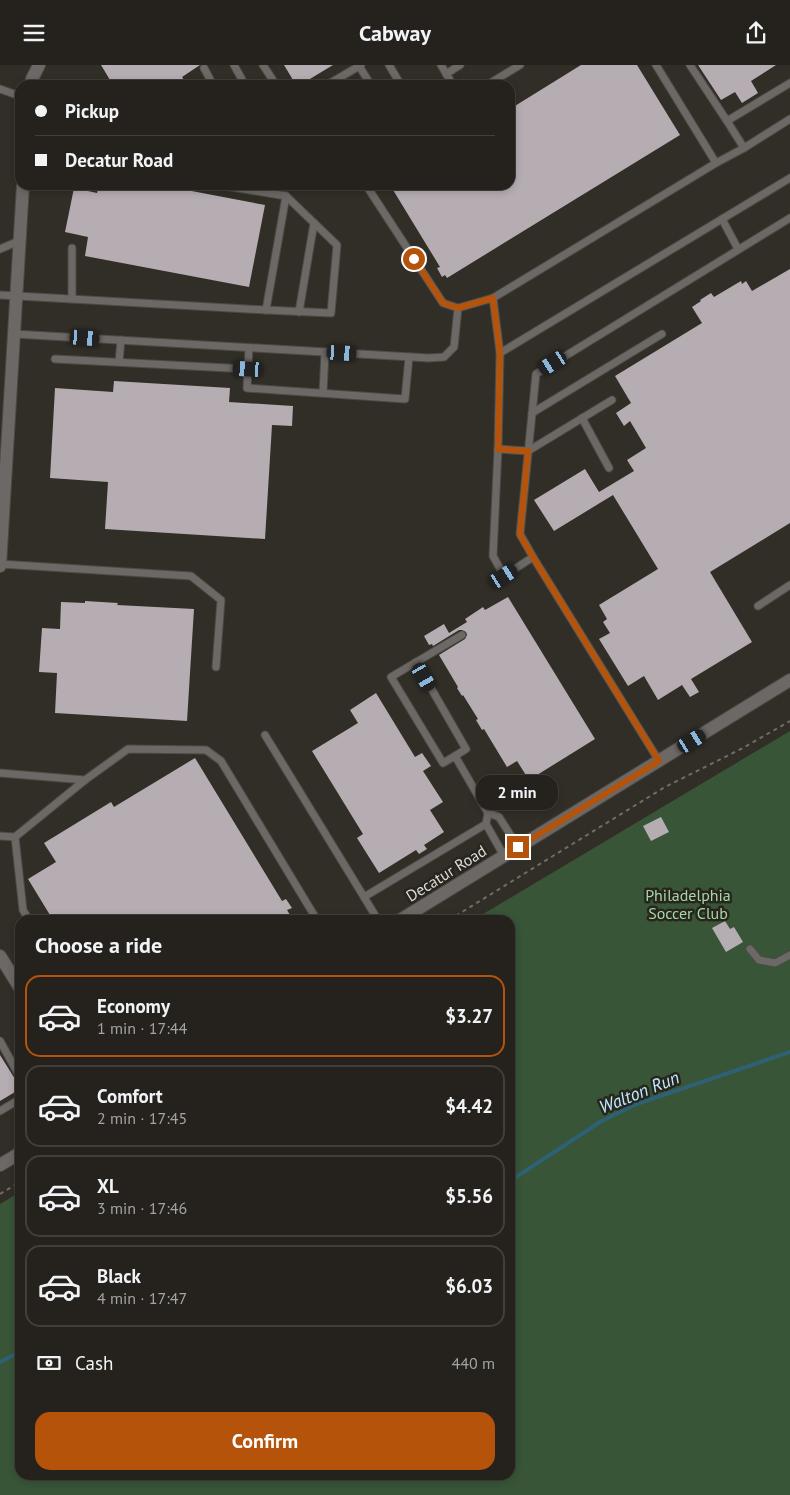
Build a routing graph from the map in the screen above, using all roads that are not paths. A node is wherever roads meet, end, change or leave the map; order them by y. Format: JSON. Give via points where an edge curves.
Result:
{"nodes":[{"id":1,"x":38,"y":65,"type":"edge"},
{"id":2,"x":234,"y":65,"type":"edge"},
{"id":3,"x":263,"y":65,"type":"edge"},
{"id":4,"x":389,"y":65,"type":"edge"},
{"id":5,"x":441,"y":65,"type":"edge"},
{"id":6,"x":460,"y":65,"type":"edge"},
{"id":7,"x":520,"y":65,"type":"edge"},
{"id":8,"x":656,"y":65,"type":"edge"},
{"id":9,"x":690,"y":65,"type":"edge"},
{"id":10,"x":360,"y":66,"type":"edge"},
{"id":11,"x":204,"y":68,"type":"dead end"},
{"id":12,"x":446,"y":74,"type":"junction"},
{"id":13,"x":32,"y":80,"type":"edge"},
{"id":14,"x":210,"y":80,"type":"edge"},
{"id":15,"x":242,"y":80,"type":"edge"},
{"id":16,"x":273,"y":80,"type":"edge"},
{"id":17,"x":341,"y":80,"type":"edge"},
{"id":18,"x":368,"y":80,"type":"edge"},
{"id":19,"x":398,"y":80,"type":"edge"},
{"id":20,"x":450,"y":80,"type":"edge"},
{"id":21,"x":495,"y":80,"type":"edge"},
{"id":22,"x":790,"y":83,"type":"edge"},
{"id":23,"x":0,"y":89,"type":"edge"},
{"id":24,"x":15,"y":94,"type":"edge"},
{"id":25,"x":790,"y":119,"type":"edge"},
{"id":26,"x":727,"y":121,"type":"junction"},
{"id":27,"x":744,"y":148,"type":"junction"},
{"id":28,"x":716,"y":163,"type":"junction"},
{"id":29,"x":790,"y":177,"type":"edge"},
{"id":30,"x":23,"y":190,"type":"edge"},
{"id":31,"x":249,"y":190,"type":"edge"},
{"id":32,"x":369,"y":190,"type":"edge"},
{"id":33,"x":286,"y":196,"type":"junction"},
{"id":34,"x":790,"y":218,"type":"edge"},
{"id":35,"x":722,"y":219,"type":"junction"},
{"id":36,"x":314,"y":223,"type":"junction"},
{"id":37,"x":20,"y":241,"type":"junction"},
{"id":38,"x":72,"y":248,"type":"dead end"},
{"id":39,"x":0,"y":249,"type":"edge"},
{"id":40,"x":738,"y":249,"type":"junction"},
{"id":41,"x":0,"y":295,"type":"edge"},
{"id":42,"x":16,"y":296,"type":"junction"},
{"id":43,"x":493,"y":298,"type":"junction"},
{"id":44,"x":72,"y":299,"type":"junction"},
{"id":45,"x":458,"y":308,"type":"junction"},
{"id":46,"x":266,"y":311,"type":"junction"},
{"id":47,"x":299,"y":312,"type":"junction"},
{"id":48,"x":14,"y":334,"type":"junction"},
{"id":49,"x":662,"y":334,"type":"dead end"},
{"id":50,"x":121,"y":340,"type":"junction"},
{"id":51,"x":249,"y":348,"type":"junction"},
{"id":52,"x":325,"y":352,"type":"junction"},
{"id":53,"x":500,"y":353,"type":"junction"},
{"id":54,"x":409,"y":357,"type":"junction"},
{"id":55,"x":55,"y":359,"type":"dead end"},
{"id":56,"x":119,"y":362,"type":"junction"},
{"id":57,"x":248,"y":369,"type":"junction"},
{"id":58,"x":323,"y":393,"type":"junction"},
{"id":59,"x":612,"y":400,"type":"dead end"},
{"id":60,"x":532,"y":413,"type":"junction"},
{"id":61,"x":582,"y":418,"type":"junction"},
{"id":62,"x":498,"y":449,"type":"junction"},
{"id":63,"x":528,"y":451,"type":"junction"},
{"id":64,"x":610,"y":468,"type":"dead end"},
{"id":65,"x":3,"y":474,"type":"edge"},
{"id":66,"x":533,"y":557,"type":"junction"},
{"id":67,"x":0,"y":559,"type":"edge"},
{"id":68,"x":790,"y":585,"type":"edge"},
{"id":69,"x":758,"y":606,"type":"dead end"},
{"id":70,"x":462,"y":635,"type":"dead end"},
{"id":71,"x":416,"y":662,"type":"junction"},
{"id":72,"x":216,"y":667,"type":"dead end"},
{"id":73,"x":790,"y":680,"type":"edge"},
{"id":74,"x":265,"y":735,"type":"dead end"},
{"id":75,"x":455,"y":756,"type":"junction"},
{"id":76,"x":659,"y":761,"type":"junction"},
{"id":77,"x":0,"y":773,"type":"edge"},
{"id":78,"x":85,"y":780,"type":"junction"},
{"id":79,"x":488,"y":813,"type":"junction"},
{"id":80,"x":486,"y":824,"type":"junction"},
{"id":81,"x":0,"y":836,"type":"edge"},
{"id":82,"x":15,"y":837,"type":"junction"},
{"id":83,"x":518,"y":847,"type":"junction"},
{"id":84,"x":504,"y":856,"type":"junction"},
{"id":85,"x":364,"y":897,"type":"junction"},
{"id":86,"x":26,"y":915,"type":"edge"},
{"id":87,"x":314,"y":915,"type":"edge"},
{"id":88,"x":375,"y":915,"type":"edge"},
{"id":89,"x":408,"y":915,"type":"edge"},
{"id":90,"x":750,"y":949,"type":"dead end"},
{"id":91,"x":790,"y":955,"type":"edge"},
{"id":92,"x":0,"y":956,"type":"edge"},
{"id":93,"x":15,"y":980,"type":"edge"},
{"id":94,"x":0,"y":1041,"type":"edge"},
{"id":95,"x":15,"y":1068,"type":"edge"},
{"id":96,"x":15,"y":1102,"type":"edge"},
{"id":97,"x":0,"y":1111,"type":"edge"},
{"id":98,"x":15,"y":1156,"type":"edge"},
{"id":99,"x":0,"y":1165,"type":"edge"}],
"edges":[{"from":1,"to":13,"type":"street"},
{"from":2,"to":15,"type":"lane"},
{"from":3,"to":16,"type":"lane"},
{"from":4,"to":19,"type":"lane"},
{"from":5,"to":12,"type":"lane"},
{"from":6,"to":12,"type":"lane"},
{"from":7,"to":21,"type":"lane"},
{"from":8,"to":28,"type":"lane"},
{"from":9,"to":26,"type":"lane"},
{"from":10,"to":17,"type":"lane"},
{"from":10,"to":18,"type":"lane"},
{"from":11,"to":14,"type":"lane"},
{"from":12,"to":20,"type":"lane"},
{"from":22,"to":26,"type":"lane"},
{"from":23,"to":24,"type":"lane"},
{"from":25,"to":27,"type":"lane"},
{"from":26,"to":27,"type":"lane"},
{"from":27,"to":28,"type":"lane"},
{"from":28,"to":43,"type":"lane"},
{"from":29,"to":35,"type":"lane"},
{"from":30,"to":37,"type":"street"},
{"from":31,"to":33,"type":"lane"},
{"from":32,"to":45,"type":"lane","via":[[443,303]]},
{"from":33,"to":36,"type":"lane"},
{"from":33,"to":46,"type":"lane"},
{"from":34,"to":40,"type":"lane"},
{"from":35,"to":40,"type":"lane"},
{"from":35,"to":53,"type":"lane"},
{"from":36,"to":47,"type":"lane"},
{"from":36,"to":47,"type":"lane","via":[[337,245],[330,313]]},
{"from":37,"to":39,"type":"lane"},
{"from":37,"to":42,"type":"street"},
{"from":38,"to":44,"type":"lane"},
{"from":40,"to":60,"type":"lane","via":[[536,373]]},
{"from":41,"to":42,"type":"lane"},
{"from":42,"to":44,"type":"lane"},
{"from":42,"to":48,"type":"street"},
{"from":43,"to":45,"type":"lane"},
{"from":43,"to":53,"type":"lane"},
{"from":44,"to":46,"type":"lane"},
{"from":45,"to":54,"type":"lane","via":[[454,347],[444,357]]},
{"from":46,"to":47,"type":"lane"},
{"from":48,"to":50,"type":"lane"},
{"from":48,"to":65,"type":"street"},
{"from":49,"to":60,"type":"lane"},
{"from":50,"to":51,"type":"lane"},
{"from":50,"to":56,"type":"lane"},
{"from":51,"to":52,"type":"lane"},
{"from":51,"to":57,"type":"lane"},
{"from":52,"to":54,"type":"lane"},
{"from":52,"to":58,"type":"lane"},
{"from":53,"to":62,"type":"lane"},
{"from":54,"to":58,"type":"lane","via":[[405,399]]},
{"from":55,"to":56,"type":"lane"},
{"from":56,"to":57,"type":"lane"},
{"from":57,"to":58,"type":"lane","via":[[247,388]]},
{"from":59,"to":61,"type":"lane"},
{"from":60,"to":63,"type":"lane"},
{"from":61,"to":63,"type":"lane"},
{"from":61,"to":64,"type":"lane"},
{"from":62,"to":63,"type":"lane"},
{"from":62,"to":66,"type":"lane","via":[[493,557],[504,576]]},
{"from":63,"to":66,"type":"lane","via":[[520,535]]},
{"from":65,"to":67,"type":"street"},
{"from":66,"to":76,"type":"lane"},
{"from":67,"to":72,"type":"lane","via":[[191,576],[221,600]]},
{"from":68,"to":69,"type":"lane"},
{"from":70,"to":71,"type":"lane"},
{"from":71,"to":75,"type":"lane","via":[[466,749]]},
{"from":71,"to":75,"type":"lane","via":[[391,677],[443,763]]},
{"from":73,"to":76,"type":"street","name":"Decatur Road"},
{"from":74,"to":85,"type":"lane"},
{"from":75,"to":79,"type":"lane"},
{"from":76,"to":83,"type":"street","name":"Decatur Road"},
{"from":77,"to":78,"type":"lane"},
{"from":78,"to":82,"type":"lane"},
{"from":78,"to":87,"type":"lane","via":[[128,749],[206,750],[221,761]]},
{"from":79,"to":80,"type":"lane"},
{"from":79,"to":83,"type":"lane","via":[[499,817]]},
{"from":80,"to":84,"type":"lane"},
{"from":80,"to":85,"type":"lane"},
{"from":81,"to":82,"type":"lane"},
{"from":82,"to":86,"type":"lane"},
{"from":83,"to":84,"type":"street","name":"Decatur Road"},
{"from":84,"to":89,"type":"street","name":"Decatur Road"},
{"from":85,"to":88,"type":"lane"},
{"from":90,"to":91,"type":"lane","via":[[759,960],[775,963]]},
{"from":92,"to":93,"type":"street"},
{"from":94,"to":95,"type":"lane"},
{"from":96,"to":97,"type":"lane"},
{"from":98,"to":99,"type":"street"}]}
